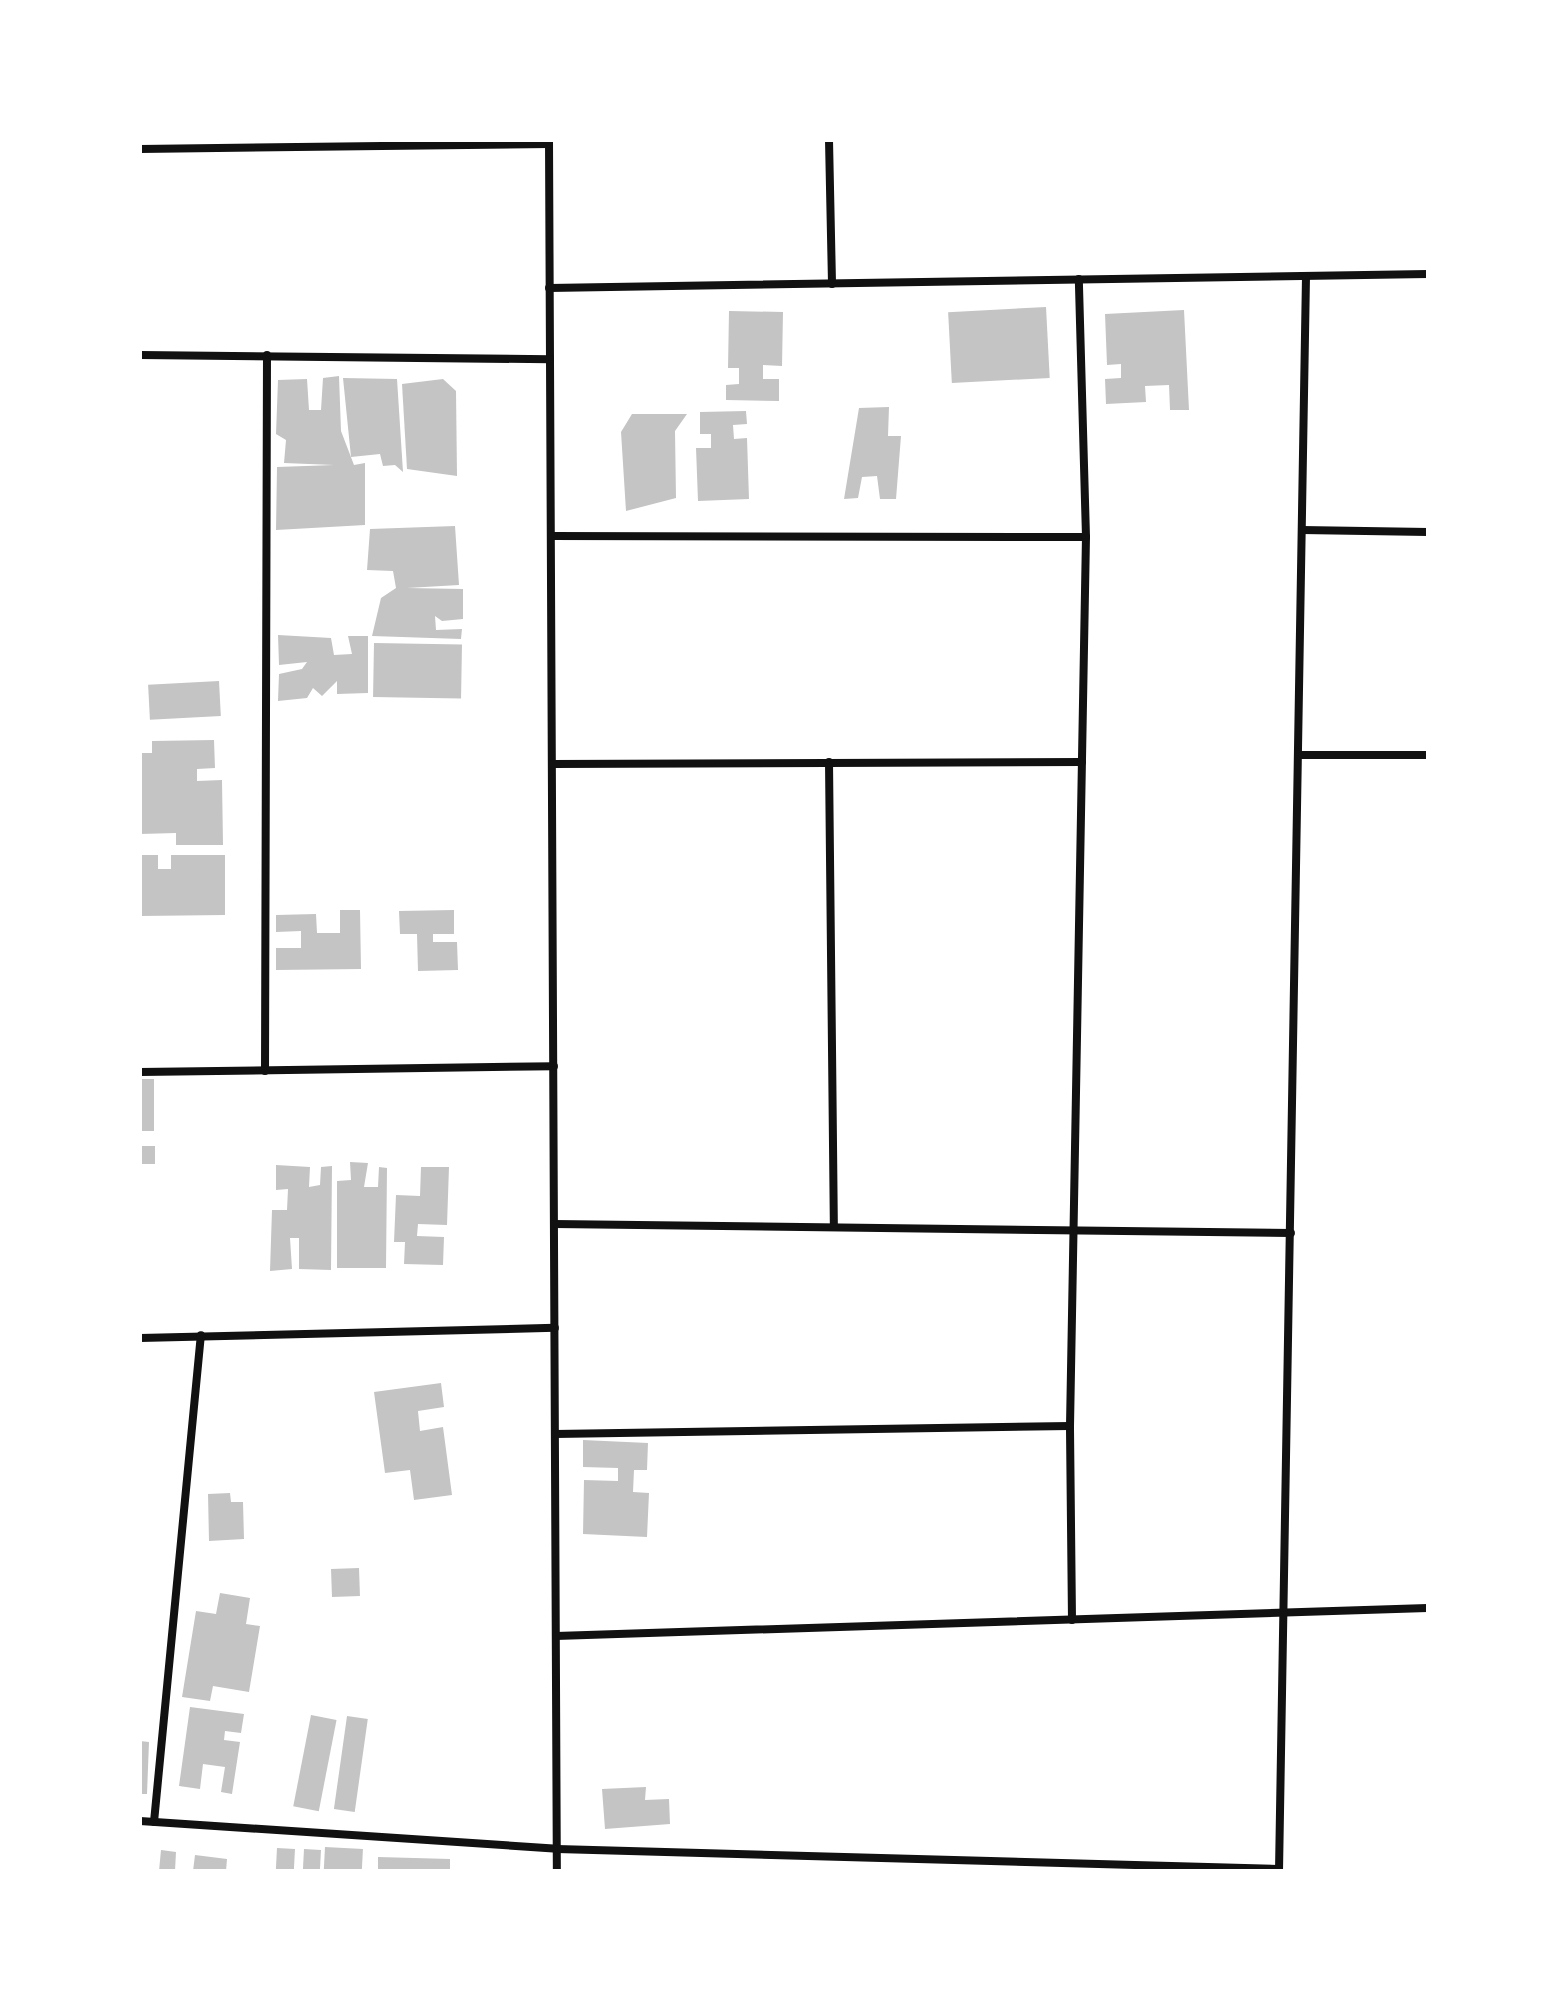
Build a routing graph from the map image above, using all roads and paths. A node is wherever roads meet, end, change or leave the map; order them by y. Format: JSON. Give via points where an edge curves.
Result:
{"nodes":[{"id":1,"x":829,"y":140,"type":"edge"},
{"id":2,"x":549,"y":142,"type":"edge"},
{"id":3,"x":255,"y":144,"type":"edge"},
{"id":4,"x":140,"y":149,"type":"edge"},
{"id":5,"x":1428,"y":274,"type":"edge"},
{"id":6,"x":1306,"y":276,"type":"junction"},
{"id":7,"x":1079,"y":279,"type":"junction"},
{"id":8,"x":832,"y":284,"type":"junction"},
{"id":9,"x":549,"y":288,"type":"junction"},
{"id":10,"x":140,"y":355,"type":"edge"},
{"id":11,"x":267,"y":355,"type":"junction"},
{"id":12,"x":550,"y":359,"type":"junction"},
{"id":13,"x":1302,"y":530,"type":"junction"},
{"id":14,"x":1428,"y":532,"type":"edge"},
{"id":15,"x":551,"y":536,"type":"junction"},
{"id":16,"x":1086,"y":537,"type":"junction"},
{"id":17,"x":1299,"y":755,"type":"junction"},
{"id":18,"x":1428,"y":755,"type":"edge"},
{"id":19,"x":829,"y":762,"type":"junction"},
{"id":20,"x":1082,"y":762,"type":"junction"},
{"id":21,"x":552,"y":764,"type":"junction"},
{"id":22,"x":554,"y":1066,"type":"junction"},
{"id":23,"x":265,"y":1071,"type":"junction"},
{"id":24,"x":140,"y":1072,"type":"edge"},
{"id":25,"x":554,"y":1224,"type":"junction"},
{"id":26,"x":834,"y":1227,"type":"junction"},
{"id":27,"x":1077,"y":1230,"type":"junction"},
{"id":28,"x":1291,"y":1233,"type":"junction"},
{"id":29,"x":555,"y":1328,"type":"junction"},
{"id":30,"x":201,"y":1335,"type":"junction"},
{"id":31,"x":140,"y":1338,"type":"edge"},
{"id":32,"x":1070,"y":1426,"type":"junction"},
{"id":33,"x":555,"y":1434,"type":"junction"},
{"id":34,"x":1428,"y":1608,"type":"edge"},
{"id":35,"x":1284,"y":1613,"type":"junction"},
{"id":36,"x":1072,"y":1620,"type":"junction"},
{"id":37,"x":556,"y":1636,"type":"junction"},
{"id":38,"x":140,"y":1821,"type":"edge"},
{"id":39,"x":154,"y":1822,"type":"junction"},
{"id":40,"x":557,"y":1849,"type":"junction"},
{"id":41,"x":1279,"y":1870,"type":"edge"},
{"id":42,"x":557,"y":1871,"type":"edge"}],
"edges":[{"from":1,"to":8,"type":"street"},
{"from":2,"to":3,"type":"street"},
{"from":2,"to":9,"type":"street"},
{"from":3,"to":4,"type":"street"},
{"from":5,"to":6,"type":"street"},
{"from":6,"to":7,"type":"street"},
{"from":6,"to":13,"type":"street"},
{"from":7,"to":8,"type":"street"},
{"from":7,"to":16,"type":"street"},
{"from":8,"to":9,"type":"street"},
{"from":9,"to":12,"type":"street"},
{"from":10,"to":11,"type":"street"},
{"from":11,"to":12,"type":"street"},
{"from":11,"to":23,"type":"street"},
{"from":12,"to":15,"type":"street"},
{"from":13,"to":14,"type":"street"},
{"from":13,"to":17,"type":"street"},
{"from":15,"to":16,"type":"street"},
{"from":15,"to":21,"type":"street"},
{"from":16,"to":20,"type":"street"},
{"from":17,"to":18,"type":"street"},
{"from":17,"to":28,"type":"street"},
{"from":19,"to":20,"type":"street"},
{"from":19,"to":21,"type":"street"},
{"from":19,"to":26,"type":"street"},
{"from":20,"to":27,"type":"street"},
{"from":21,"to":22,"type":"street"},
{"from":22,"to":23,"type":"street"},
{"from":22,"to":25,"type":"street"},
{"from":23,"to":24,"type":"street"},
{"from":25,"to":26,"type":"street"},
{"from":25,"to":29,"type":"street"},
{"from":26,"to":27,"type":"street"},
{"from":27,"to":28,"type":"street"},
{"from":27,"to":32,"type":"street"},
{"from":28,"to":35,"type":"street"},
{"from":29,"to":30,"type":"street"},
{"from":29,"to":33,"type":"street"},
{"from":30,"to":31,"type":"street"},
{"from":30,"to":39,"type":"street"},
{"from":32,"to":33,"type":"street"},
{"from":32,"to":36,"type":"street"},
{"from":33,"to":37,"type":"street"},
{"from":34,"to":35,"type":"street"},
{"from":35,"to":36,"type":"street"},
{"from":35,"to":41,"type":"street"},
{"from":36,"to":37,"type":"street"},
{"from":37,"to":40,"type":"street"},
{"from":38,"to":39,"type":"street"},
{"from":39,"to":40,"type":"street"},
{"from":40,"to":41,"type":"street"},
{"from":40,"to":42,"type":"street"}]}
